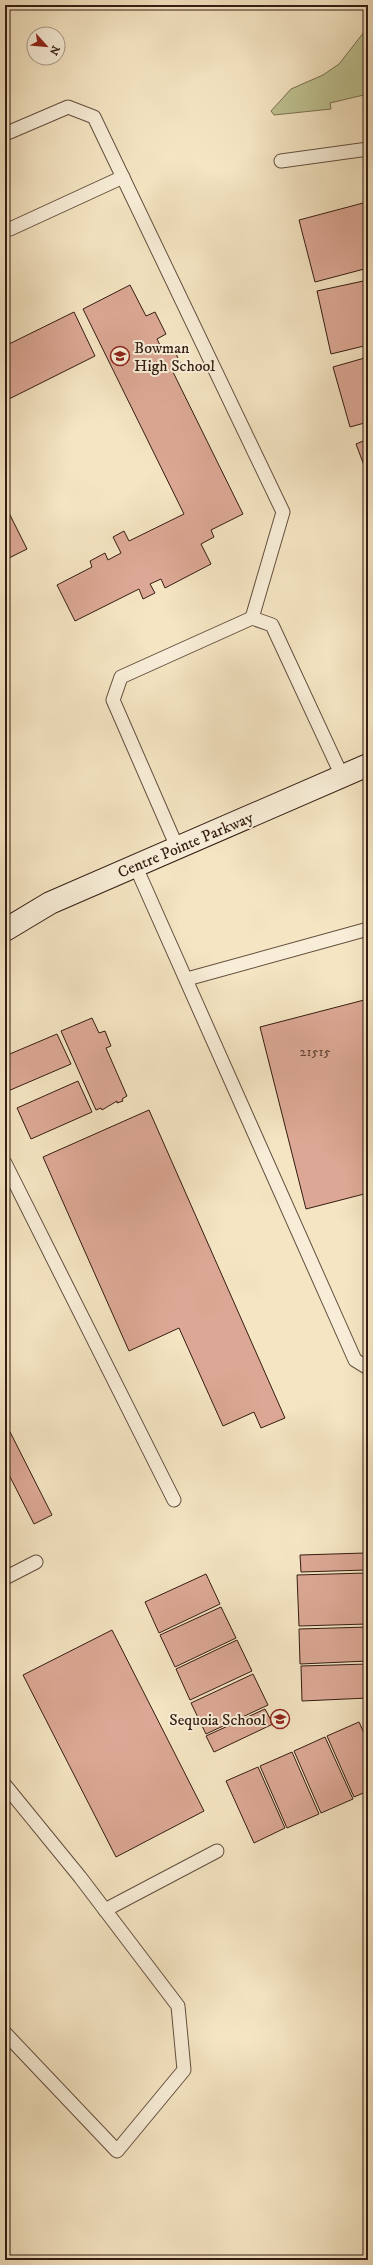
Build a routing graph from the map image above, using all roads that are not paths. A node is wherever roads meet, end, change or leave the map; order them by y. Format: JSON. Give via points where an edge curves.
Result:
{"nodes":[{"id":1,"x":5,"y":134,"type":"edge"},
{"id":2,"x":368,"y":149,"type":"edge"},
{"id":3,"x":281,"y":161,"type":"dead end"},
{"id":4,"x":122,"y":177,"type":"junction"},
{"id":5,"x":5,"y":226,"type":"edge"},
{"id":6,"x":252,"y":618,"type":"junction"},
{"id":7,"x":368,"y":765,"type":"edge"},
{"id":8,"x":342,"y":776,"type":"junction"},
{"id":9,"x":177,"y":847,"type":"junction"},
{"id":10,"x":135,"y":865,"type":"junction"},
{"id":11,"x":368,"y":929,"type":"edge"},
{"id":12,"x":5,"y":930,"type":"edge"},
{"id":13,"x":187,"y":979,"type":"junction"},
{"id":14,"x":5,"y":1163,"type":"edge"},
{"id":15,"x":368,"y":1368,"type":"edge"},
{"id":16,"x":174,"y":1500,"type":"dead end"},
{"id":17,"x":36,"y":1562,"type":"dead end"},
{"id":18,"x":5,"y":1578,"type":"edge"},
{"id":19,"x":5,"y":1785,"type":"edge"},
{"id":20,"x":217,"y":1851,"type":"dead end"},
{"id":21,"x":105,"y":1910,"type":"junction"},
{"id":22,"x":5,"y":2033,"type":"edge"}],
"edges":[{"from":1,"to":4,"type":"lane","via":[[68,107],[94,117]]},
{"from":2,"to":3,"type":"lane"},
{"from":4,"to":5,"type":"lane","via":[[10,229]]},
{"from":4,"to":6,"type":"lane","via":[[283,512]]},
{"from":6,"to":8,"type":"lane","via":[[272,625]]},
{"from":6,"to":9,"type":"lane","via":[[121,678],[113,700]]},
{"from":7,"to":8,"type":"street","name":"Centre Pointe Parkway"},
{"from":8,"to":9,"type":"street","name":"Centre Pointe Parkway"},
{"from":9,"to":10,"type":"street","name":"Centre Pointe Parkway"},
{"from":10,"to":12,"type":"street","name":"Centre Pointe Parkway","via":[[50,903]]},
{"from":10,"to":13,"type":"lane"},
{"from":11,"to":13,"type":"lane"},
{"from":13,"to":15,"type":"lane","via":[[355,1360]]},
{"from":14,"to":16,"type":"lane"},
{"from":17,"to":18,"type":"lane"},
{"from":19,"to":21,"type":"lane"},
{"from":20,"to":21,"type":"lane"},
{"from":21,"to":22,"type":"lane","via":[[178,2006],[184,2070],[117,2151]]}]}
